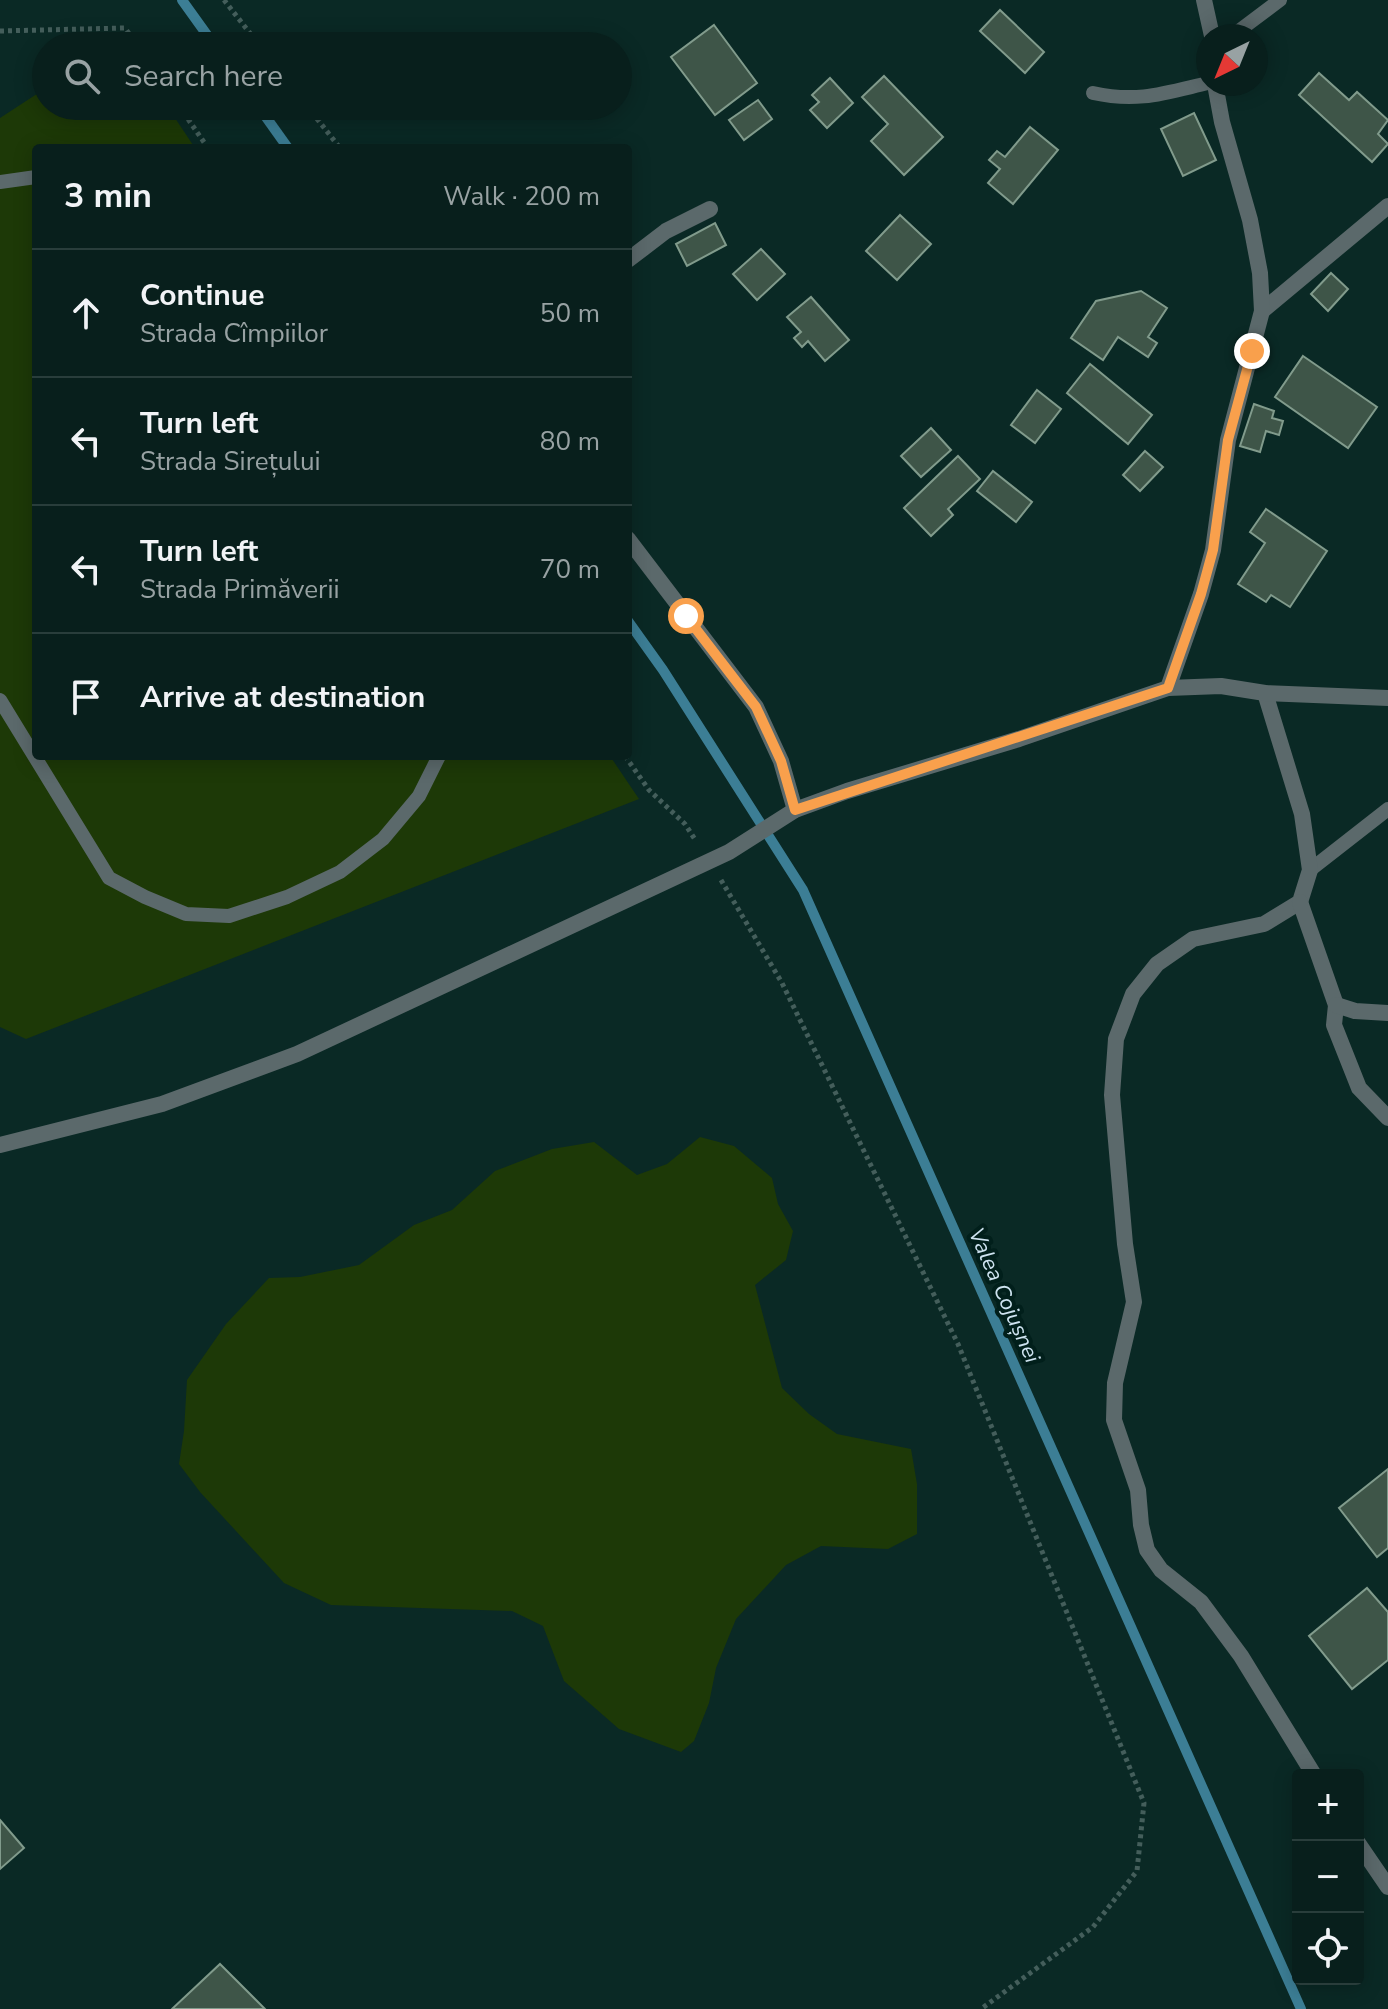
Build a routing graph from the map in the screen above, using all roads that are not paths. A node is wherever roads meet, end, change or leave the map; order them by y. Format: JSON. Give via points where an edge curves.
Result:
{"nodes":[{"id":1,"x":1204,"y":0,"type":"edge"},
{"id":2,"x":1280,"y":0,"type":"edge"},
{"id":3,"x":1209,"y":24,"type":"edge"},
{"id":4,"x":1248,"y":24,"type":"edge"},
{"id":5,"x":1196,"y":85,"type":"edge"},
{"id":6,"x":1093,"y":93,"type":"dead end"},
{"id":7,"x":1217,"y":96,"type":"edge"},
{"id":8,"x":32,"y":178,"type":"edge"},
{"id":9,"x":0,"y":182,"type":"edge"},
{"id":10,"x":1388,"y":206,"type":"edge"},
{"id":11,"x":710,"y":209,"type":"dead end"},
{"id":12,"x":632,"y":257,"type":"edge"},
{"id":13,"x":1262,"y":311,"type":"junction"},
{"id":14,"x":632,"y":544,"type":"edge"},
{"id":15,"x":1168,"y":688,"type":"junction"},
{"id":16,"x":1265,"y":693,"type":"junction"},
{"id":17,"x":1388,"y":698,"type":"edge"},
{"id":18,"x":0,"y":700,"type":"edge"},
{"id":19,"x":32,"y":752,"type":"edge"},
{"id":20,"x":37,"y":760,"type":"edge"},
{"id":21,"x":437,"y":760,"type":"edge"},
{"id":22,"x":1388,"y":809,"type":"edge"},
{"id":23,"x":795,"y":810,"type":"junction"},
{"id":24,"x":1310,"y":870,"type":"junction"},
{"id":25,"x":1300,"y":902,"type":"junction"},
{"id":26,"x":1336,"y":1005,"type":"junction"},
{"id":27,"x":1388,"y":1013,"type":"edge"},
{"id":28,"x":1388,"y":1118,"type":"edge"},
{"id":29,"x":0,"y":1145,"type":"edge"},
{"id":30,"x":1310,"y":1769,"type":"edge"},
{"id":31,"x":1364,"y":1852,"type":"edge"},
{"id":32,"x":1388,"y":1887,"type":"edge"}],
"edges":[{"from":1,"to":3,"type":"street"},
{"from":2,"to":4,"type":"lane"},
{"from":5,"to":6,"type":"lane","via":[[1122,99]]},
{"from":7,"to":13,"type":"street","via":[[1250,220]]},
{"from":8,"to":9,"type":"lane"},
{"from":10,"to":13,"type":"street"},
{"from":11,"to":12,"type":"street","via":[[666,231]]},
{"from":13,"to":15,"type":"street","via":[[1228,440],[1213,550]]},
{"from":14,"to":23,"type":"street","via":[[756,707],[781,761]]},
{"from":15,"to":16,"type":"street","via":[[1221,686]]},
{"from":15,"to":23,"type":"street"},
{"from":16,"to":17,"type":"street"},
{"from":16,"to":24,"type":"street","via":[[1302,814]]},
{"from":18,"to":19,"type":"lane"},
{"from":20,"to":21,"type":"lane","via":[[109,878],[186,914],[229,916],[340,872],[383,839],[419,796]]},
{"from":22,"to":24,"type":"lane"},
{"from":23,"to":29,"type":"street","via":[[729,852],[297,1054],[162,1104]]},
{"from":24,"to":25,"type":"street"},
{"from":25,"to":26,"type":"street"},
{"from":25,"to":30,"type":"street","via":[[1264,924],[1193,939],[1157,964],[1133,994],[1116,1039],[1112,1095],[1134,1302],[1115,1383],[1114,1420],[1138,1490],[1147,1550],[1161,1570],[1201,1602]]},
{"from":26,"to":27,"type":"street"},
{"from":26,"to":28,"type":"street","via":[[1334,1025],[1359,1088]]},
{"from":31,"to":32,"type":"street"}]}
